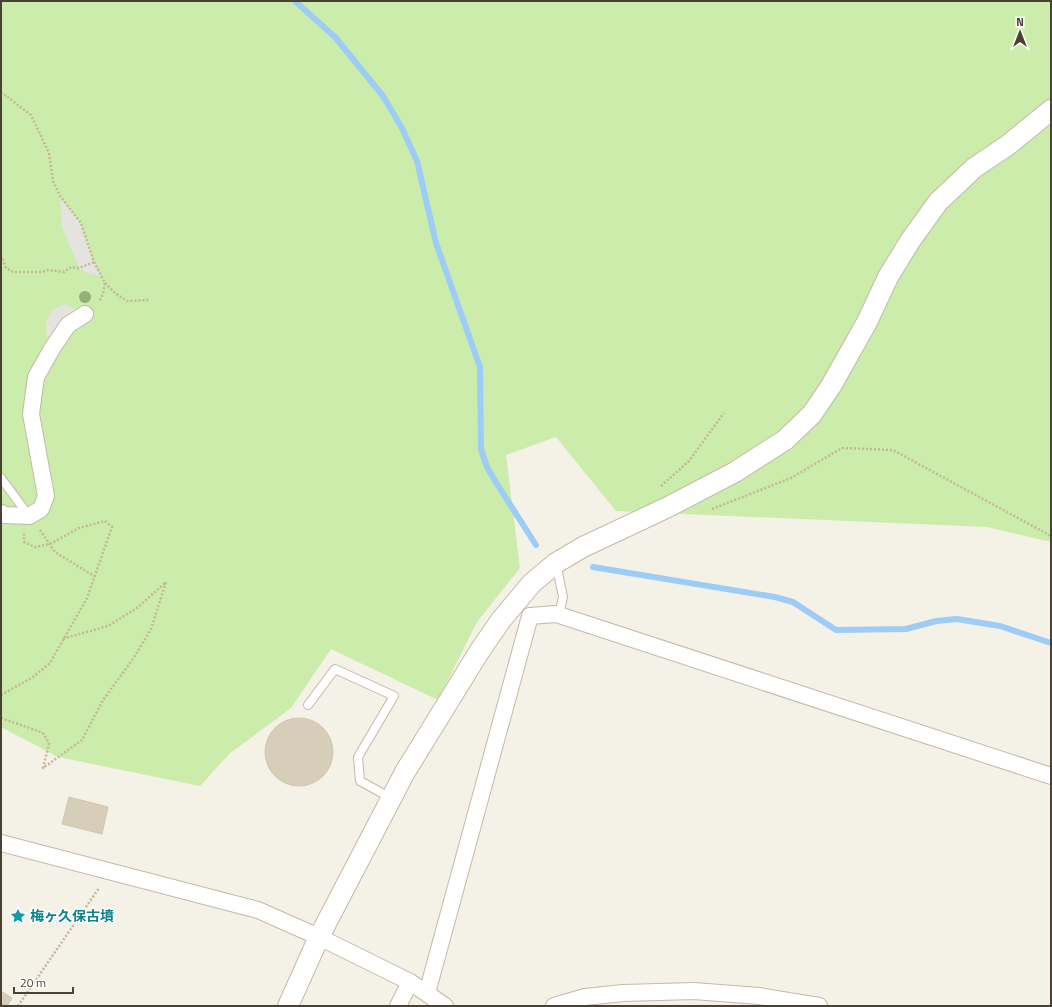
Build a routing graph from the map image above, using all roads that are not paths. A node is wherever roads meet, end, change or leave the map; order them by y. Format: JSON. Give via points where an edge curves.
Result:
{"nodes":[{"id":1,"x":1051,"y":110,"type":"edge"},
{"id":2,"x":85,"y":314,"type":"road end"},
{"id":3,"x":1,"y":478,"type":"edge"},
{"id":4,"x":1,"y":513,"type":"edge"},
{"id":5,"x":28,"y":516,"type":"junction"},
{"id":6,"x":556,"y":563,"type":"junction"},
{"id":7,"x":559,"y":615,"type":"junction"},
{"id":8,"x":308,"y":705,"type":"dead end"},
{"id":9,"x":1051,"y":776,"type":"edge"},
{"id":10,"x":391,"y":798,"type":"junction"},
{"id":11,"x":1,"y":843,"type":"edge"},
{"id":12,"x":319,"y":937,"type":"junction"},
{"id":13,"x":410,"y":982,"type":"junction"},
{"id":14,"x":426,"y":993,"type":"junction"},
{"id":15,"x":288,"y":1006,"type":"edge"},
{"id":16,"x":398,"y":1006,"type":"edge"},
{"id":17,"x":445,"y":1006,"type":"edge"},
{"id":18,"x":554,"y":1006,"type":"edge"},
{"id":19,"x":819,"y":1006,"type":"edge"}],
"edges":[{"from":1,"to":6,"type":"street","via":[[974,168],[938,202],[888,277],[867,322],[831,386],[812,414],[785,440],[735,472],[583,547]]},
{"from":2,"to":5,"type":"street","via":[[68,325],[36,377],[31,414],[46,496],[42,509]]},
{"from":3,"to":5,"type":"lane"},
{"from":4,"to":5,"type":"street"},
{"from":6,"to":7,"type":"lane","via":[[563,597]]},
{"from":6,"to":10,"type":"street","via":[[532,583],[501,620]]},
{"from":7,"to":9,"type":"street"},
{"from":7,"to":14,"type":"street","via":[[530,616]]},
{"from":8,"to":10,"type":"lane","via":[[335,668],[394,696],[358,756],[360,781]]},
{"from":10,"to":12,"type":"street"},
{"from":11,"to":12,"type":"street","via":[[258,910]]},
{"from":12,"to":13,"type":"street"},
{"from":12,"to":15,"type":"street"},
{"from":13,"to":14,"type":"street"},
{"from":13,"to":16,"type":"street"},
{"from":14,"to":17,"type":"street"},
{"from":18,"to":19,"type":"street","via":[[585,997],[694,991],[759,996]]}]}
